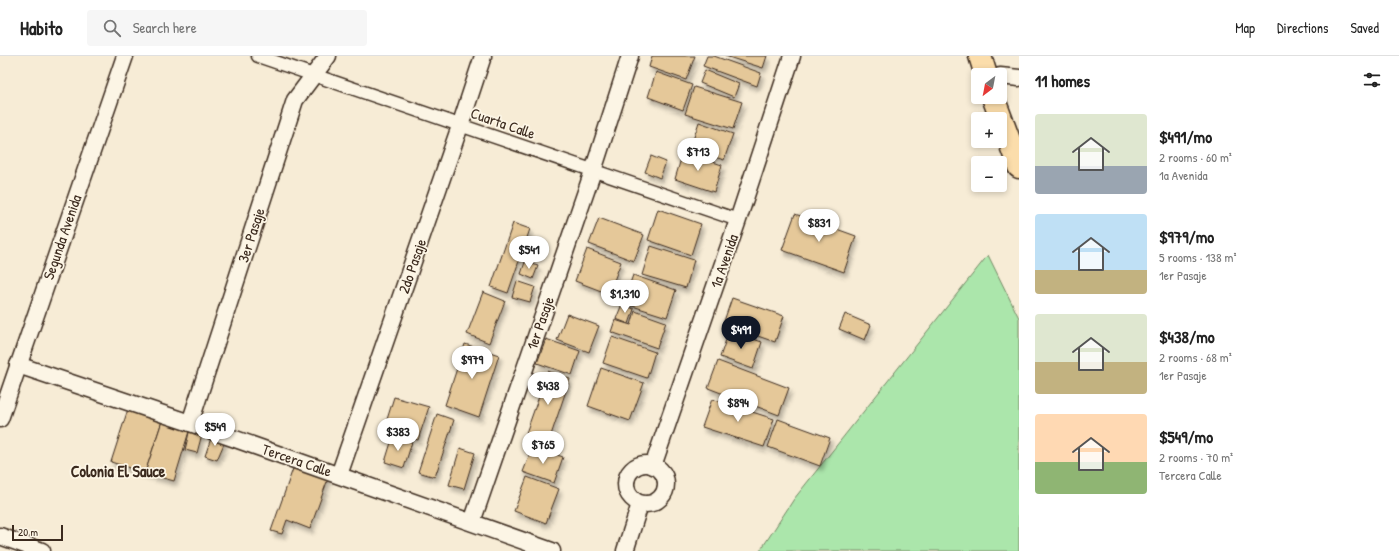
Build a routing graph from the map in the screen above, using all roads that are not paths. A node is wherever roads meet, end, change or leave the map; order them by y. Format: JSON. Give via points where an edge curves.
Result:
{"nodes":[{"id":1,"x":125,"y":56,"type":"edge"},
{"id":2,"x":258,"y":56,"type":"edge"},
{"id":3,"x":328,"y":56,"type":"edge"},
{"id":4,"x":483,"y":56,"type":"edge"},
{"id":5,"x":630,"y":56,"type":"edge"},
{"id":6,"x":792,"y":56,"type":"edge"},
{"id":7,"x":314,"y":75,"type":"junction"},
{"id":8,"x":1007,"y":75,"type":"edge"},
{"id":9,"x":1019,"y":78,"type":"edge"},
{"id":10,"x":996,"y":104,"type":"edge"},
{"id":11,"x":460,"y":126,"type":"junction"},
{"id":12,"x":1019,"y":167,"type":"edge"},
{"id":13,"x":593,"y":171,"type":"junction"},
{"id":14,"x":738,"y":220,"type":"junction"},
{"id":15,"x":18,"y":365,"type":"junction"},
{"id":16,"x":0,"y":419,"type":"edge"},
{"id":17,"x":190,"y":423,"type":"junction"},
{"id":18,"x":654,"y":466,"type":"junction"},
{"id":19,"x":339,"y":475,"type":"junction"},
{"id":20,"x":640,"y":504,"type":"junction"},
{"id":21,"x":472,"y":522,"type":"junction"},
{"id":22,"x":0,"y":536,"type":"edge"},
{"id":23,"x":42,"y":551,"type":"edge"},
{"id":24,"x":552,"y":551,"type":"edge"},
{"id":25,"x":625,"y":551,"type":"edge"}],
"edges":[{"from":1,"to":15,"type":"street","name":"Segunda Avenida"},
{"from":2,"to":7,"type":"street","name":"Cuarta Calle"},
{"from":3,"to":7,"type":"street","name":"3er Pasaje"},
{"from":4,"to":11,"type":"street","name":"2do Pasaje"},
{"from":5,"to":13,"type":"street","name":"1er Pasaje"},
{"from":6,"to":14,"type":"street","name":"1a Avenida"},
{"from":7,"to":11,"type":"street","name":"Cuarta Calle"},
{"from":7,"to":17,"type":"street","name":"3er Pasaje","via":[[295,100]]},
{"from":8,"to":9,"type":"street"},
{"from":10,"to":12,"type":"main road"},
{"from":11,"to":13,"type":"street","name":"Cuarta Calle"},
{"from":11,"to":19,"type":"street","name":"2do Pasaje"},
{"from":13,"to":14,"type":"street","name":"Cuarta Calle"},
{"from":13,"to":21,"type":"street","name":"1er Pasaje"},
{"from":14,"to":18,"type":"street","name":"1a Avenida"},
{"from":15,"to":16,"type":"street","name":"Segunda Avenida"},
{"from":15,"to":17,"type":"street","name":"Tercera Calle"},
{"from":17,"to":19,"type":"street","name":"Tercera Calle"},
{"from":18,"to":20,"type":"street","via":[[663,474],[666,487],[659,499]]},
{"from":18,"to":20,"type":"street","via":[[647,464],[634,467],[626,477],[630,496]]},
{"from":19,"to":21,"type":"street","name":"Tercera Calle"},
{"from":20,"to":25,"type":"street"},
{"from":21,"to":24,"type":"street","name":"Tercera Calle"},
{"from":22,"to":23,"type":"street"}]}
